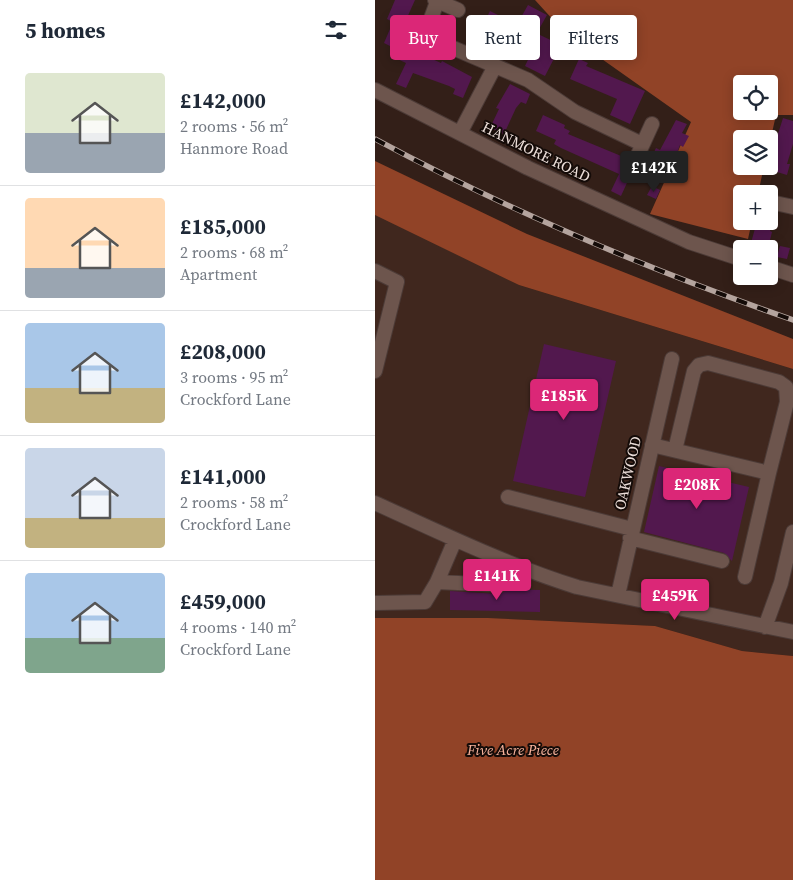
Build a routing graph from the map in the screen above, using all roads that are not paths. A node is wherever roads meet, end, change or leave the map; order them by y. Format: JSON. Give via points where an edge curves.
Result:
{"nodes":[{"id":1,"x":436,"y":1,"type":"edge"},
{"id":2,"x":458,"y":10,"type":"dead end"},
{"id":3,"x":495,"y":66,"type":"junction"},
{"id":4,"x":375,"y":90,"type":"edge"},
{"id":5,"x":652,"y":124,"type":"dead end"},
{"id":6,"x":460,"y":133,"type":"junction"},
{"id":7,"x":642,"y":144,"type":"junction"},
{"id":8,"x":636,"y":159,"type":"dead end"},
{"id":9,"x":778,"y":204,"type":"edge"},
{"id":10,"x":793,"y":207,"type":"edge"},
{"id":11,"x":733,"y":256,"type":"edge"},
{"id":12,"x":375,"y":271,"type":"edge"},
{"id":13,"x":778,"y":271,"type":"edge"},
{"id":14,"x":793,"y":275,"type":"edge"},
{"id":15,"x":672,"y":359,"type":"dead end"},
{"id":16,"x":375,"y":371,"type":"edge"},
{"id":17,"x":652,"y":445,"type":"junction"},
{"id":18,"x":675,"y":450,"type":"junction"},
{"id":19,"x":769,"y":473,"type":"junction"},
{"id":20,"x":508,"y":497,"type":"dead end"},
{"id":21,"x":375,"y":503,"type":"edge"},
{"id":22,"x":793,"y":532,"type":"edge"},
{"id":23,"x":631,"y":534,"type":"junction"},
{"id":24,"x":455,"y":540,"type":"junction"},
{"id":25,"x":722,"y":561,"type":"dead end"},
{"id":26,"x":745,"y":577,"type":"dead end"},
{"id":27,"x":437,"y":582,"type":"junction"},
{"id":28,"x":787,"y":584,"type":"edge"},
{"id":29,"x":501,"y":585,"type":"dead end"},
{"id":30,"x":618,"y":595,"type":"junction"},
{"id":31,"x":375,"y":603,"type":"edge"},
{"id":32,"x":765,"y":627,"type":"junction"},
{"id":33,"x":793,"y":632,"type":"edge"}],
"edges":[{"from":1,"to":2,"type":"street"},
{"from":1,"to":3,"type":"street","via":[[423,40]]},
{"from":3,"to":6,"type":"street"},
{"from":3,"to":7,"type":"street","via":[[528,80],[575,112]]},
{"from":4,"to":6,"type":"street","name":"HANMORE ROAD"},
{"from":5,"to":7,"type":"street"},
{"from":6,"to":11,"type":"street","name":"HANMORE ROAD","via":[[689,242]]},
{"from":7,"to":8,"type":"street"},
{"from":9,"to":10,"type":"street"},
{"from":12,"to":16,"type":"street","via":[[397,282]]},
{"from":13,"to":14,"type":"street"},
{"from":15,"to":17,"type":"street","name":"OAKWOOD"},
{"from":17,"to":18,"type":"street"},
{"from":17,"to":23,"type":"street","name":"OAKWOOD"},
{"from":18,"to":19,"type":"street"},
{"from":18,"to":19,"type":"street","via":[[694,371],[699,364],[708,364],[786,386],[787,402]]},
{"from":19,"to":26,"type":"street"},
{"from":20,"to":23,"type":"street"},
{"from":21,"to":24,"type":"street"},
{"from":22,"to":28,"type":"street"},
{"from":23,"to":25,"type":"street"},
{"from":23,"to":30,"type":"street","name":"OAKWOOD"},
{"from":24,"to":27,"type":"street"},
{"from":24,"to":30,"type":"street","via":[[543,576]]},
{"from":27,"to":29,"type":"street"},
{"from":27,"to":31,"type":"street","via":[[425,602]]},
{"from":28,"to":32,"type":"street"},
{"from":30,"to":32,"type":"street"},
{"from":32,"to":33,"type":"street"}]}
